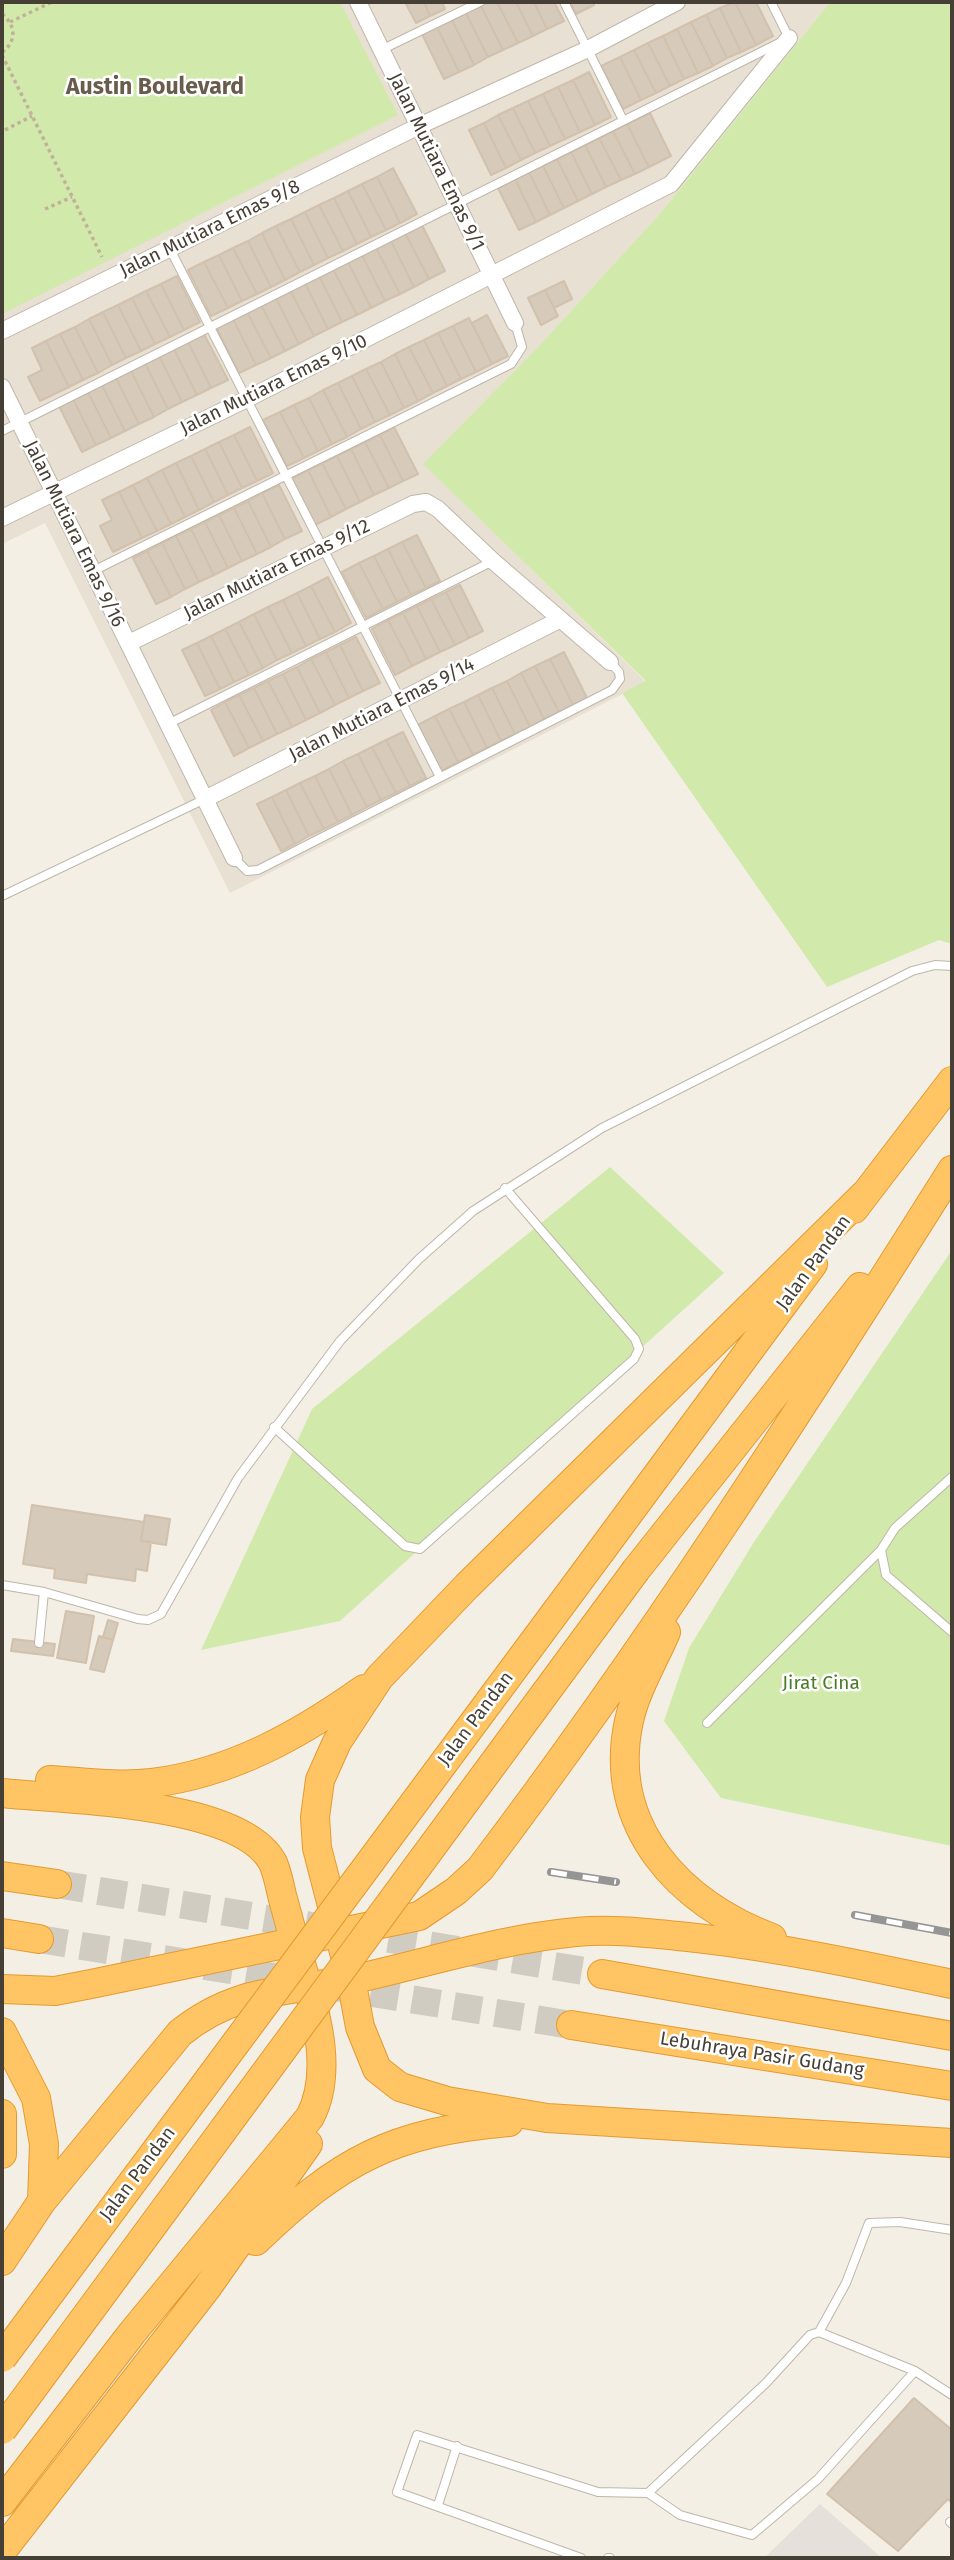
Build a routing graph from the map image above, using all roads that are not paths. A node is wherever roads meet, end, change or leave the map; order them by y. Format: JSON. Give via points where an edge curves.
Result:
{"nodes":[{"id":1,"x":358,"y":2,"type":"edge"},
{"id":2,"x":480,"y":2,"type":"edge"},
{"id":3,"x":564,"y":2,"type":"edge"},
{"id":4,"x":677,"y":2,"type":"edge"},
{"id":5,"x":771,"y":2,"type":"edge"},
{"id":6,"x":789,"y":38,"type":"junction"},
{"id":7,"x":587,"y":49,"type":"junction"},
{"id":8,"x":381,"y":50,"type":"junction"},
{"id":9,"x":624,"y":120,"type":"junction"},
{"id":10,"x":418,"y":126,"type":"junction"},
{"id":11,"x":456,"y":203,"type":"junction"},
{"id":12,"x":170,"y":249,"type":"junction"},
{"id":13,"x":492,"y":275,"type":"junction"},
{"id":14,"x":515,"y":323,"type":"joint"},
{"id":15,"x":210,"y":326,"type":"junction"},
{"id":16,"x":2,"y":331,"type":"edge"},
{"id":17,"x":2,"y":387,"type":"edge"},
{"id":18,"x":247,"y":400,"type":"junction"},
{"id":19,"x":19,"y":423,"type":"junction"},
{"id":20,"x":2,"y":431,"type":"edge"},
{"id":21,"x":286,"y":476,"type":"junction"},
{"id":22,"x":54,"y":492,"type":"junction"},
{"id":23,"x":2,"y":518,"type":"edge"},
{"id":24,"x":323,"y":547,"type":"junction"},
{"id":25,"x":493,"y":561,"type":"junction"},
{"id":26,"x":93,"y":571,"type":"junction"},
{"id":27,"x":559,"y":620,"type":"junction"},
{"id":28,"x":363,"y":627,"type":"junction"},
{"id":29,"x":129,"y":643,"type":"junction"},
{"id":30,"x":610,"y":662,"type":"joint"},
{"id":31,"x":401,"y":700,"type":"junction"},
{"id":32,"x":168,"y":723,"type":"junction"},
{"id":33,"x":440,"y":777,"type":"junction"},
{"id":34,"x":205,"y":799,"type":"junction"},
{"id":35,"x":234,"y":858,"type":"joint"},
{"id":36,"x":2,"y":896,"type":"edge"},
{"id":37,"x":952,"y":966,"type":"edge"},
{"id":38,"x":952,"y":1081,"type":"edge"},
{"id":39,"x":952,"y":1167,"type":"edge"},
{"id":40,"x":505,"y":1188,"type":"junction"},
{"id":41,"x":865,"y":1194,"type":"junction"},
{"id":42,"x":274,"y":1427,"type":"junction"},
{"id":43,"x":952,"y":1477,"type":"edge"},
{"id":44,"x":881,"y":1550,"type":"junction"},
{"id":45,"x":690,"y":1575,"type":"junction"},
{"id":46,"x":2,"y":1585,"type":"edge"},
{"id":47,"x":44,"y":1592,"type":"junction"},
{"id":48,"x":952,"y":1632,"type":"edge"},
{"id":49,"x":39,"y":1643,"type":"dead end"},
{"id":50,"x":379,"y":1678,"type":"junction"},
{"id":51,"x":707,"y":1723,"type":"dead end"},
{"id":52,"x":2,"y":1777,"type":"edge"},
{"id":53,"x":2,"y":1793,"type":"edge"},
{"id":54,"x":2,"y":1876,"type":"edge"},
{"id":55,"x":57,"y":1884,"type":"tunnel mouth"},
{"id":56,"x":2,"y":1933,"type":"edge"},
{"id":57,"x":338,"y":1933,"type":"junction"},
{"id":58,"x":39,"y":1939,"type":"tunnel mouth"},
{"id":59,"x":295,"y":1942,"type":"junction"},
{"id":60,"x":813,"y":1954,"type":"junction"},
{"id":61,"x":602,"y":1973,"type":"tunnel mouth"},
{"id":62,"x":351,"y":1979,"type":"junction"},
{"id":63,"x":952,"y":1984,"type":"edge"},
{"id":64,"x":307,"y":1986,"type":"junction"},
{"id":65,"x":2,"y":1989,"type":"edge"},
{"id":66,"x":571,"y":2025,"type":"tunnel mouth"},
{"id":67,"x":2,"y":2032,"type":"edge"},
{"id":68,"x":952,"y":2036,"type":"edge"},
{"id":69,"x":952,"y":2087,"type":"edge"},
{"id":70,"x":2,"y":2114,"type":"edge"},
{"id":71,"x":310,"y":2117,"type":"junction"},
{"id":72,"x":547,"y":2118,"type":"junction"},
{"id":73,"x":952,"y":2143,"type":"edge"},
{"id":74,"x":2,"y":2154,"type":"edge"},
{"id":75,"x":42,"y":2201,"type":"junction"},
{"id":76,"x":952,"y":2230,"type":"edge"},
{"id":77,"x":8,"y":2253,"type":"edge"},
{"id":78,"x":206,"y":2288,"type":"junction"},
{"id":79,"x":819,"y":2332,"type":"junction"},
{"id":80,"x":2,"y":2358,"type":"edge"},
{"id":81,"x":915,"y":2371,"type":"junction"},
{"id":82,"x":952,"y":2395,"type":"edge"},
{"id":83,"x":2,"y":2430,"type":"edge"},
{"id":84,"x":457,"y":2446,"type":"junction"},
{"id":85,"x":648,"y":2493,"type":"junction"},
{"id":86,"x":2,"y":2502,"type":"edge"},
{"id":87,"x":438,"y":2505,"type":"junction"},
{"id":88,"x":2,"y":2551,"type":"edge"},
{"id":89,"x":581,"y":2558,"type":"edge"}],
"edges":[{"from":1,"to":8,"type":"street","name":"Jalan Mutiara Emas 9/1"},
{"from":2,"to":8,"type":"lane"},
{"from":3,"to":7,"type":"lane"},
{"from":4,"to":7,"type":"street","name":"Jalan Mutiara Emas 9/8"},
{"from":5,"to":6,"type":"lane"},
{"from":6,"to":9,"type":"lane"},
{"from":6,"to":13,"type":"street","name":"Jalan Mutiara Emas 9/10","via":[[674,182]]},
{"from":7,"to":9,"type":"lane"},
{"from":7,"to":10,"type":"street","name":"Jalan Mutiara Emas 9/8"},
{"from":8,"to":10,"type":"street","name":"Jalan Mutiara Emas 9/1"},
{"from":9,"to":11,"type":"lane"},
{"from":10,"to":11,"type":"street","name":"Jalan Mutiara Emas 9/1"},
{"from":10,"to":12,"type":"street","name":"Jalan Mutiara Emas 9/8"},
{"from":11,"to":13,"type":"street","name":"Jalan Mutiara Emas 9/1"},
{"from":11,"to":15,"type":"lane"},
{"from":12,"to":15,"type":"lane"},
{"from":12,"to":16,"type":"street","name":"Jalan Mutiara Emas 9/8"},
{"from":13,"to":14,"type":"street","name":"Jalan Mutiara Emas 9/1"},
{"from":13,"to":18,"type":"street","name":"Jalan Mutiara Emas 9/10"},
{"from":14,"to":21,"type":"lane","via":[[522,347],[513,363]]},
{"from":15,"to":18,"type":"lane"},
{"from":15,"to":19,"type":"lane"},
{"from":17,"to":19,"type":"street","name":"Jalan Mutiara Emas 9/16"},
{"from":18,"to":21,"type":"lane"},
{"from":18,"to":22,"type":"street","name":"Jalan Mutiara Emas 9/10"},
{"from":19,"to":20,"type":"lane"},
{"from":19,"to":22,"type":"street","name":"Jalan Mutiara Emas 9/16"},
{"from":21,"to":24,"type":"lane"},
{"from":21,"to":26,"type":"lane"},
{"from":22,"to":23,"type":"street","name":"Jalan Mutiara Emas 9/10"},
{"from":22,"to":26,"type":"street","name":"Jalan Mutiara Emas 9/16"},
{"from":24,"to":25,"type":"street","name":"Jalan Mutiara Emas 9/12","via":[[426,502]]},
{"from":24,"to":28,"type":"lane"},
{"from":24,"to":29,"type":"street","name":"Jalan Mutiara Emas 9/12"},
{"from":25,"to":27,"type":"street"},
{"from":25,"to":28,"type":"lane"},
{"from":26,"to":29,"type":"street","name":"Jalan Mutiara Emas 9/16"},
{"from":27,"to":30,"type":"street"},
{"from":27,"to":31,"type":"street","name":"Jalan Mutiara Emas 9/14"},
{"from":28,"to":31,"type":"lane"},
{"from":28,"to":32,"type":"lane"},
{"from":29,"to":32,"type":"street","name":"Jalan Mutiara Emas 9/16"},
{"from":30,"to":33,"type":"lane","via":[[620,679],[612,690]]},
{"from":31,"to":33,"type":"lane"},
{"from":31,"to":34,"type":"street","name":"Jalan Mutiara Emas 9/14"},
{"from":32,"to":34,"type":"street","name":"Jalan Mutiara Emas 9/16"},
{"from":33,"to":35,"type":"lane","via":[[258,870],[247,871]]},
{"from":34,"to":35,"type":"street","name":"Jalan Mutiara Emas 9/16"},
{"from":34,"to":36,"type":"lane"},
{"from":37,"to":40,"type":"lane","via":[[912,971],[602,1128]]},
{"from":38,"to":41,"type":"highway","name":"Jalan Pandan"},
{"from":39,"to":45,"type":"highway","via":[[776,1449]]},
{"from":39,"to":83,"type":"highway","name":"Jalan Pandan","bridge":true,"via":[[636,1570]]},
{"from":40,"to":42,"type":"lane","via":[[419,1259],[340,1341]]},
{"from":40,"to":42,"type":"lane","via":[[635,1339],[639,1349],[634,1359],[420,1549],[405,1546]]},
{"from":41,"to":50,"type":"highway"},
{"from":41,"to":80,"type":"highway","name":"Jalan Pandan","bridge":true},
{"from":42,"to":47,"type":"lane","via":[[237,1478],[161,1614],[138,1619]]},
{"from":43,"to":44,"type":"lane","via":[[895,1528]]},
{"from":44,"to":48,"type":"lane","via":[[886,1575]]},
{"from":44,"to":51,"type":"lane"},
{"from":45,"to":57,"type":"highway","via":[[596,1713],[480,1869],[419,1916]]},
{"from":45,"to":60,"type":"highway","via":[[629,1720],[625,1752],[631,1811],[643,1838],[668,1871],[702,1901],[746,1929]]},
{"from":46,"to":47,"type":"lane"},
{"from":47,"to":49,"type":"lane"},
{"from":50,"to":52,"type":"highway","via":[[278,1744],[190,1776],[104,1784]]},
{"from":50,"to":57,"type":"highway","via":[[337,1742],[320,1780],[317,1848]]},
{"from":53,"to":59,"type":"highway","via":[[181,1812],[224,1824],[250,1838],[272,1863]]},
{"from":54,"to":55,"type":"highway"},
{"from":56,"to":58,"type":"highway"},
{"from":57,"to":59,"type":"highway"},
{"from":57,"to":62,"type":"highway"},
{"from":59,"to":64,"type":"highway"},
{"from":59,"to":65,"type":"highway","via":[[55,1991]]},
{"from":60,"to":62,"type":"highway","via":[[661,1934],[579,1931],[527,1938]]},
{"from":60,"to":63,"type":"highway"},
{"from":61,"to":68,"type":"highway"},
{"from":62,"to":64,"type":"highway"},
{"from":62,"to":72,"type":"highway","via":[[360,2027],[377,2069],[400,2087],[447,2101]]},
{"from":64,"to":71,"type":"highway","via":[[321,2050],[321,2080]]},
{"from":64,"to":75,"type":"highway","via":[[230,2001],[180,2033]]},
{"from":66,"to":69,"type":"highway","name":"Lebuhraya Pasir Gudang"},
{"from":67,"to":75,"type":"highway","via":[[36,2098],[44,2144]]},
{"from":70,"to":74,"type":"highway"},
{"from":71,"to":78,"type":"highway","via":[[308,2145]]},
{"from":71,"to":86,"type":"highway","via":[[132,2333]]},
{"from":72,"to":73,"type":"highway"},
{"from":72,"to":78,"type":"highway","via":[[411,2136],[359,2159],[301,2198]]},
{"from":75,"to":77,"type":"highway"},
{"from":76,"to":79,"type":"lane","via":[[900,2222],[869,2223],[846,2283]]},
{"from":78,"to":88,"type":"highway"},
{"from":79,"to":81,"type":"lane"},
{"from":79,"to":85,"type":"lane","via":[[810,2335]]},
{"from":81,"to":82,"type":"lane"},
{"from":81,"to":85,"type":"lane","via":[[818,2479],[752,2535],[680,2515]]},
{"from":84,"to":85,"type":"lane","via":[[598,2492]]},
{"from":84,"to":87,"type":"lane"},
{"from":84,"to":87,"type":"lane","via":[[417,2435],[397,2492]]},
{"from":87,"to":89,"type":"lane"}]}
